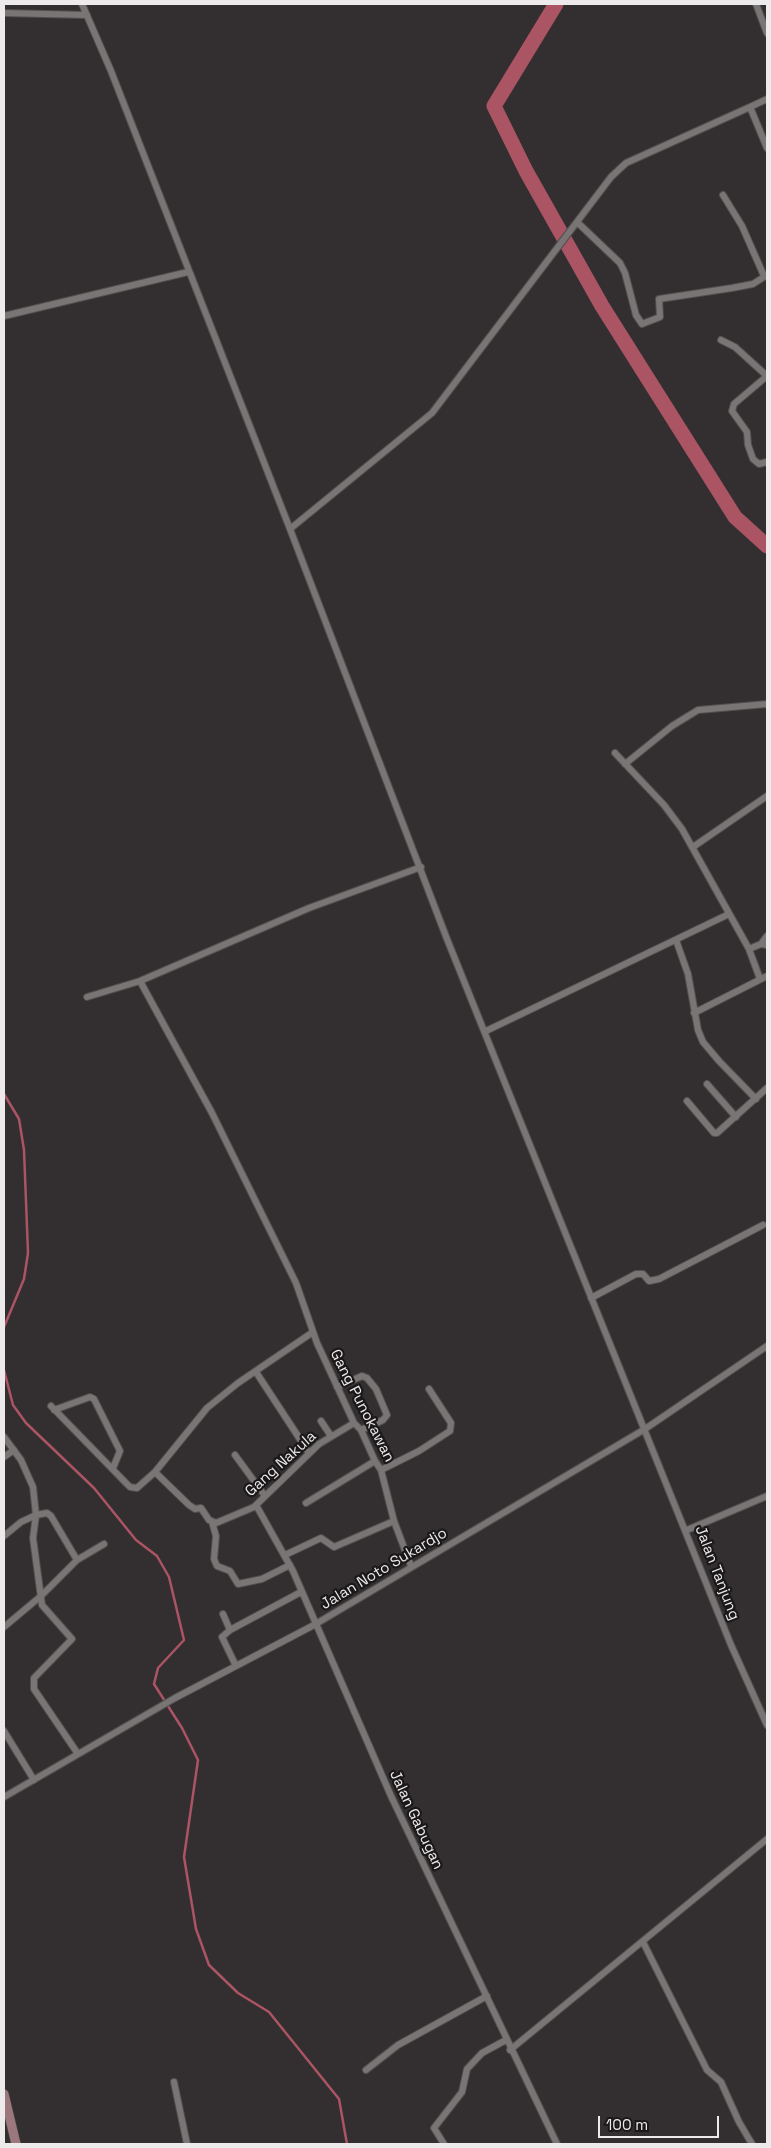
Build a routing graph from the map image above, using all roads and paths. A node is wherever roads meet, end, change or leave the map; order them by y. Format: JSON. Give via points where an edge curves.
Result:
{"nodes":[{"id":1,"x":82,"y":4,"type":"edge"},
{"id":2,"x":756,"y":4,"type":"edge"},
{"id":3,"x":4,"y":13,"type":"edge"},
{"id":4,"x":86,"y":15,"type":"junction"},
{"id":5,"x":767,"y":33,"type":"edge"},
{"id":6,"x":767,"y":99,"type":"edge"},
{"id":7,"x":750,"y":107,"type":"junction"},
{"id":8,"x":767,"y":148,"type":"edge"},
{"id":9,"x":723,"y":195,"type":"dead end"},
{"id":10,"x":577,"y":222,"type":"junction"},
{"id":11,"x":188,"y":272,"type":"junction"},
{"id":12,"x":765,"y":275,"type":"edge"},
{"id":13,"x":4,"y":316,"type":"edge"},
{"id":14,"x":720,"y":340,"type":"dead end"},
{"id":15,"x":767,"y":376,"type":"edge"},
{"id":16,"x":767,"y":462,"type":"edge"},
{"id":17,"x":290,"y":529,"type":"junction"},
{"id":18,"x":767,"y":704,"type":"edge"},
{"id":19,"x":615,"y":753,"type":"dead end"},
{"id":20,"x":625,"y":764,"type":"junction"},
{"id":21,"x":767,"y":796,"type":"edge"},
{"id":22,"x":693,"y":847,"type":"junction"},
{"id":23,"x":421,"y":868,"type":"junction"},
{"id":24,"x":729,"y":914,"type":"junction"},
{"id":25,"x":767,"y":936,"type":"edge"},
{"id":26,"x":676,"y":940,"type":"junction"},
{"id":27,"x":764,"y":944,"type":"edge"},
{"id":28,"x":749,"y":949,"type":"junction"},
{"id":29,"x":764,"y":977,"type":"edge"},
{"id":30,"x":140,"y":981,"type":"junction"},
{"id":31,"x":87,"y":997,"type":"dead end"},
{"id":32,"x":694,"y":1013,"type":"junction"},
{"id":33,"x":486,"y":1031,"type":"junction"},
{"id":34,"x":707,"y":1084,"type":"dead end"},
{"id":35,"x":767,"y":1088,"type":"edge"},
{"id":36,"x":756,"y":1099,"type":"junction"},
{"id":37,"x":687,"y":1101,"type":"dead end"},
{"id":38,"x":736,"y":1117,"type":"junction"},
{"id":39,"x":763,"y":1225,"type":"dead end"},
{"id":40,"x":591,"y":1298,"type":"junction"},
{"id":41,"x":312,"y":1332,"type":"junction"},
{"id":42,"x":767,"y":1346,"type":"edge"},
{"id":43,"x":256,"y":1372,"type":"junction"},
{"id":44,"x":337,"y":1387,"type":"junction"},
{"id":45,"x":429,"y":1389,"type":"dead end"},
{"id":46,"x":320,"y":1421,"type":"dead end"},
{"id":47,"x":354,"y":1423,"type":"junction"},
{"id":48,"x":645,"y":1429,"type":"junction"},
{"id":49,"x":361,"y":1430,"type":"junction"},
{"id":50,"x":331,"y":1436,"type":"junction"},
{"id":51,"x":4,"y":1437,"type":"edge"},
{"id":52,"x":14,"y":1450,"type":"junction"},
{"id":53,"x":309,"y":1453,"type":"junction"},
{"id":54,"x":235,"y":1455,"type":"dead end"},
{"id":55,"x":4,"y":1457,"type":"edge"},
{"id":56,"x":375,"y":1461,"type":"junction"},
{"id":57,"x":113,"y":1468,"type":"junction"},
{"id":58,"x":382,"y":1470,"type":"junction"},
{"id":59,"x":155,"y":1472,"type":"junction"},
{"id":60,"x":265,"y":1496,"type":"junction"},
{"id":61,"x":767,"y":1496,"type":"edge"},
{"id":62,"x":306,"y":1503,"type":"dead end"},
{"id":63,"x":256,"y":1505,"type":"junction"},
{"id":64,"x":36,"y":1515,"type":"junction"},
{"id":65,"x":394,"y":1521,"type":"junction"},
{"id":66,"x":212,"y":1522,"type":"junction"},
{"id":67,"x":687,"y":1530,"type":"junction"},
{"id":68,"x":4,"y":1536,"type":"edge"},
{"id":69,"x":104,"y":1544,"type":"dead end"},
{"id":70,"x":286,"y":1555,"type":"junction"},
{"id":71,"x":77,"y":1560,"type":"junction"},
{"id":72,"x":290,"y":1565,"type":"junction"},
{"id":73,"x":411,"y":1566,"type":"junction"},
{"id":74,"x":301,"y":1592,"type":"junction"},
{"id":75,"x":41,"y":1596,"type":"junction"},
{"id":76,"x":223,"y":1614,"type":"dead end"},
{"id":77,"x":314,"y":1625,"type":"junction"},
{"id":78,"x":4,"y":1627,"type":"edge"},
{"id":79,"x":230,"y":1630,"type":"junction"},
{"id":80,"x":236,"y":1666,"type":"junction"},
{"id":81,"x":767,"y":1725,"type":"edge"},
{"id":82,"x":4,"y":1731,"type":"edge"},
{"id":83,"x":78,"y":1754,"type":"junction"},
{"id":84,"x":34,"y":1780,"type":"junction"},
{"id":85,"x":4,"y":1797,"type":"edge"},
{"id":86,"x":767,"y":1839,"type":"edge"},
{"id":87,"x":643,"y":1942,"type":"junction"},
{"id":88,"x":487,"y":1996,"type":"junction"},
{"id":89,"x":506,"y":2040,"type":"junction"},
{"id":90,"x":510,"y":2050,"type":"junction"},
{"id":91,"x":366,"y":2070,"type":"dead end"},
{"id":92,"x":174,"y":2082,"type":"dead end"},
{"id":93,"x":4,"y":2094,"type":"edge"},
{"id":94,"x":16,"y":2144,"type":"edge"},
{"id":95,"x":187,"y":2144,"type":"edge"},
{"id":96,"x":444,"y":2144,"type":"edge"},
{"id":97,"x":557,"y":2144,"type":"edge"},
{"id":98,"x":752,"y":2144,"type":"edge"}],
"edges":[{"from":1,"to":4,"type":"street","name":"Jalan Tanjung"},
{"from":2,"to":5,"type":"street"},
{"from":3,"to":4,"type":"street"},
{"from":4,"to":11,"type":"street","name":"Jalan Tanjung","via":[[111,71]]},
{"from":6,"to":7,"type":"street"},
{"from":7,"to":8,"type":"street"},
{"from":7,"to":10,"type":"street","via":[[626,163],[611,177]]},
{"from":9,"to":12,"type":"street"},
{"from":10,"to":12,"type":"street","via":[[620,263],[636,315],[642,324],[660,317],[659,299],[753,284]]},
{"from":10,"to":17,"type":"street","via":[[432,413]]},
{"from":11,"to":13,"type":"street"},
{"from":11,"to":17,"type":"street","name":"Jalan Tanjung"},
{"from":14,"to":15,"type":"street","via":[[735,346]]},
{"from":15,"to":16,"type":"street","via":[[734,404],[732,411],[747,432],[755,462]]},
{"from":17,"to":23,"type":"street","name":"Jalan Tanjung"},
{"from":18,"to":20,"type":"street","via":[[698,710],[672,726]]},
{"from":19,"to":20,"type":"street"},
{"from":20,"to":22,"type":"street","via":[[664,805]]},
{"from":21,"to":22,"type":"street"},
{"from":22,"to":24,"type":"street"},
{"from":23,"to":30,"type":"street","via":[[309,908]]},
{"from":23,"to":33,"type":"street","name":"Jalan Tanjung"},
{"from":24,"to":26,"type":"street"},
{"from":24,"to":28,"type":"street"},
{"from":25,"to":27,"type":"street"},
{"from":26,"to":32,"type":"street","via":[[688,974]]},
{"from":26,"to":33,"type":"street"},
{"from":27,"to":28,"type":"street"},
{"from":28,"to":29,"type":"street"},
{"from":29,"to":32,"type":"street"},
{"from":30,"to":31,"type":"street"},
{"from":30,"to":41,"type":"street","name":"Gang Punokawan","via":[[212,1113],[296,1283]]},
{"from":32,"to":36,"type":"street","via":[[698,1030],[709,1051]]},
{"from":33,"to":40,"type":"street","name":"Jalan Tanjung"},
{"from":34,"to":38,"type":"street"},
{"from":35,"to":36,"type":"street"},
{"from":36,"to":38,"type":"street"},
{"from":37,"to":38,"type":"street","via":[[715,1134]]},
{"from":39,"to":40,"type":"street","via":[[659,1278],[649,1281],[643,1274],[636,1274]]},
{"from":40,"to":48,"type":"street","name":"Jalan Tanjung"},
{"from":41,"to":43,"type":"street"},
{"from":41,"to":44,"type":"street","name":"Gang Punokawan"},
{"from":42,"to":48,"type":"street","name":"Jalan Noto Sukardjo"},
{"from":43,"to":53,"type":"street"},
{"from":43,"to":59,"type":"street","via":[[207,1408]]},
{"from":44,"to":47,"type":"street","name":"Gang Punokawan"},
{"from":44,"to":49,"type":"street","via":[[362,1376],[376,1389],[387,1415]]},
{"from":45,"to":58,"type":"street","via":[[452,1423],[450,1430]]},
{"from":46,"to":50,"type":"street"},
{"from":47,"to":49,"type":"street","name":"Gang Punokawan"},
{"from":47,"to":50,"type":"street","name":"Gang Nakula"},
{"from":48,"to":67,"type":"street","name":"Jalan Tanjung"},
{"from":48,"to":73,"type":"street","name":"Jalan Noto Sukardjo"},
{"from":49,"to":56,"type":"street","name":"Gang Punokawan"},
{"from":50,"to":53,"type":"street","name":"Gang Nakula"},
{"from":51,"to":52,"type":"street"},
{"from":52,"to":55,"type":"street"},
{"from":52,"to":64,"type":"street","via":[[28,1472]]},
{"from":53,"to":60,"type":"street","name":"Gang Nakula"},
{"from":54,"to":60,"type":"street"},
{"from":56,"to":58,"type":"street","name":"Gang Punokawan"},
{"from":56,"to":62,"type":"street"},
{"from":57,"to":57,"type":"street","via":[[52,1408],[94,1399],[120,1451]]},
{"from":57,"to":59,"type":"street","via":[[132,1488],[143,1485]]},
{"from":58,"to":65,"type":"street","name":"Gang Punokawan"},
{"from":59,"to":66,"type":"street","via":[[194,1509],[203,1510]]},
{"from":60,"to":63,"type":"street","name":"Gang Nakula"},
{"from":61,"to":67,"type":"street"},
{"from":63,"to":66,"type":"street","name":"Gang Nakula"},
{"from":63,"to":70,"type":"street","name":"Jalan Gabugan"},
{"from":64,"to":68,"type":"street"},
{"from":64,"to":71,"type":"street","via":[[47,1513],[51,1516]]},
{"from":64,"to":75,"type":"street","via":[[33,1538]]},
{"from":65,"to":70,"type":"street","via":[[334,1547],[322,1538]]},
{"from":65,"to":73,"type":"street","name":"Gang Punokawan"},
{"from":66,"to":72,"type":"street","via":[[216,1536],[214,1559],[217,1566],[230,1571],[238,1584],[262,1579]]},
{"from":67,"to":81,"type":"street","name":"Jalan Tanjung","via":[[731,1645]]},
{"from":69,"to":71,"type":"street"},
{"from":70,"to":72,"type":"street","name":"Jalan Gabugan"},
{"from":71,"to":75,"type":"street"},
{"from":72,"to":74,"type":"street","name":"Jalan Gabugan"},
{"from":73,"to":77,"type":"street","name":"Jalan Noto Sukardjo"},
{"from":74,"to":77,"type":"street","name":"Jalan Gabugan"},
{"from":74,"to":79,"type":"street"},
{"from":75,"to":78,"type":"street"},
{"from":75,"to":83,"type":"street","via":[[44,1608],[72,1639],[34,1678],[34,1689]]},
{"from":76,"to":79,"type":"street"},
{"from":77,"to":80,"type":"street","name":"Jalan Noto Sukardjo"},
{"from":77,"to":88,"type":"street","name":"Jalan Gabugan"},
{"from":79,"to":80,"type":"street","via":[[222,1637]]},
{"from":80,"to":83,"type":"street","name":"Jalan Noto Sukardjo"},
{"from":82,"to":84,"type":"street"},
{"from":83,"to":84,"type":"street","name":"Jalan Noto Sukardjo"},
{"from":84,"to":85,"type":"street","name":"Jalan Noto Sukardjo"},
{"from":86,"to":87,"type":"street"},
{"from":87,"to":90,"type":"street"},
{"from":87,"to":98,"type":"street","via":[[707,2070],[721,2082]]},
{"from":88,"to":89,"type":"street","name":"Jalan Gabugan"},
{"from":88,"to":91,"type":"street","via":[[398,2045]]},
{"from":89,"to":90,"type":"street","name":"Jalan Gabugan"},
{"from":89,"to":96,"type":"street","via":[[482,2053],[468,2067],[462,2092],[434,2128]]},
{"from":90,"to":97,"type":"street","name":"Jalan Gabugan"},
{"from":92,"to":95,"type":"street"},
{"from":93,"to":94,"type":"main road"}]}
